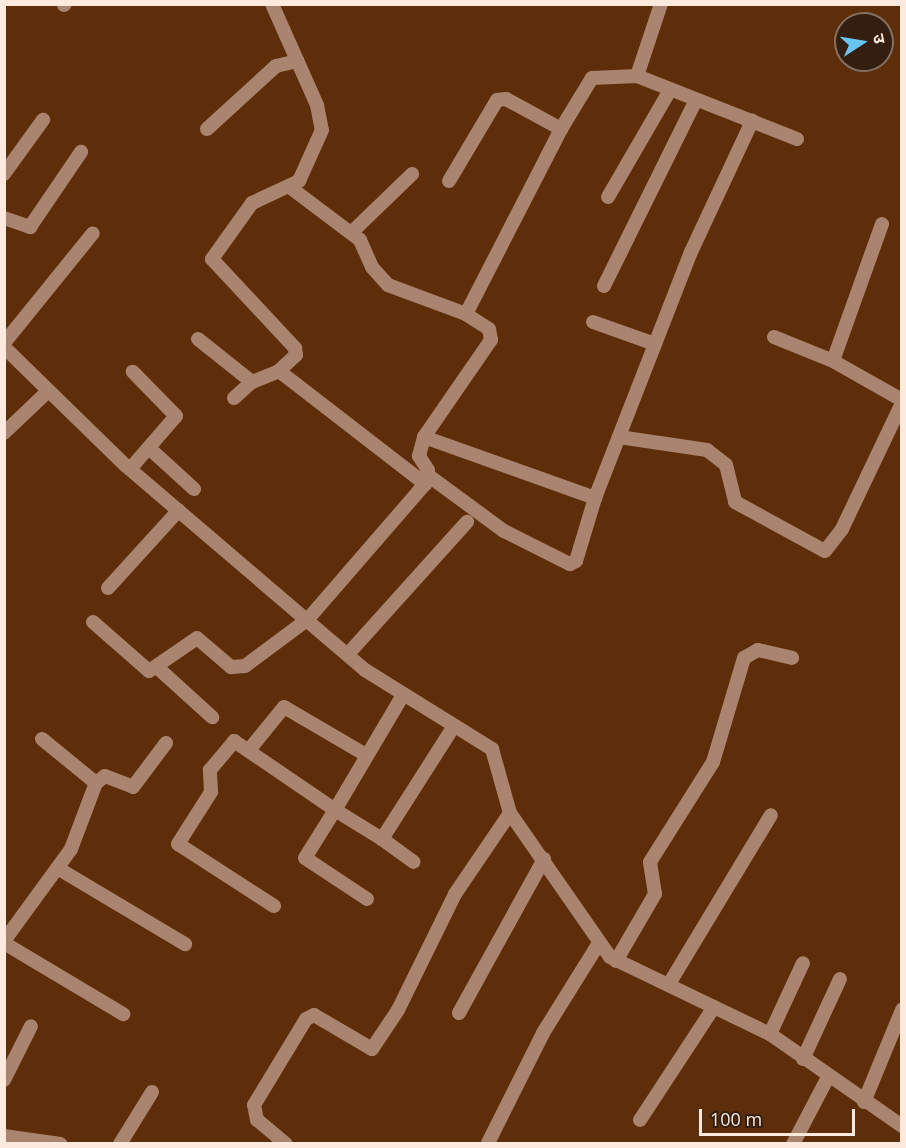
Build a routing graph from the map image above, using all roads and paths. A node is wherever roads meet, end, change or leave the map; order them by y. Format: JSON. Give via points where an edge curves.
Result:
{"nodes":[{"id":1,"x":272,"y":4,"type":"edge"},
{"id":2,"x":661,"y":4,"type":"edge"},
{"id":3,"x":297,"y":62,"type":"junction"},
{"id":4,"x":637,"y":76,"type":"junction"},
{"id":5,"x":670,"y":90,"type":"junction"},
{"id":6,"x":696,"y":100,"type":"junction"},
{"id":7,"x":43,"y":120,"type":"dead end"},
{"id":8,"x":752,"y":121,"type":"junction"},
{"id":9,"x":207,"y":129,"type":"dead end"},
{"id":10,"x":561,"y":129,"type":"junction"},
{"id":11,"x":797,"y":139,"type":"dead end"},
{"id":12,"x":81,"y":152,"type":"dead end"},
{"id":13,"x":4,"y":174,"type":"edge"},
{"id":14,"x":412,"y":174,"type":"dead end"},
{"id":15,"x":449,"y":181,"type":"dead end"},
{"id":16,"x":291,"y":188,"type":"junction"},
{"id":17,"x":608,"y":197,"type":"dead end"},
{"id":18,"x":4,"y":218,"type":"edge"},
{"id":19,"x":882,"y":224,"type":"dead end"},
{"id":20,"x":93,"y":233,"type":"dead end"},
{"id":21,"x":351,"y":233,"type":"junction"},
{"id":22,"x":604,"y":286,"type":"dead end"},
{"id":23,"x":466,"y":314,"type":"junction"},
{"id":24,"x":593,"y":322,"type":"dead end"},
{"id":25,"x":774,"y":338,"type":"dead end"},
{"id":26,"x":198,"y":339,"type":"dead end"},
{"id":27,"x":655,"y":344,"type":"junction"},
{"id":28,"x":4,"y":345,"type":"edge"},
{"id":29,"x":833,"y":361,"type":"junction"},
{"id":30,"x":279,"y":371,"type":"junction"},
{"id":31,"x":133,"y":372,"type":"dead end"},
{"id":32,"x":252,"y":382,"type":"junction"},
{"id":33,"x":47,"y":392,"type":"junction"},
{"id":34,"x":234,"y":398,"type":"dead end"},
{"id":35,"x":902,"y":402,"type":"edge"},
{"id":36,"x":4,"y":434,"type":"edge"},
{"id":37,"x":424,"y":437,"type":"junction"},
{"id":38,"x":619,"y":437,"type":"junction"},
{"id":39,"x":149,"y":448,"type":"junction"},
{"id":40,"x":130,"y":469,"type":"junction"},
{"id":41,"x":427,"y":480,"type":"junction"},
{"id":42,"x":194,"y":489,"type":"dead end"},
{"id":43,"x":595,"y":498,"type":"junction"},
{"id":44,"x":179,"y":510,"type":"junction"},
{"id":45,"x":466,"y":522,"type":"dead end"},
{"id":46,"x":108,"y":588,"type":"dead end"},
{"id":47,"x":308,"y":619,"type":"junction"},
{"id":48,"x":93,"y":622,"type":"dead end"},
{"id":49,"x":348,"y":654,"type":"junction"},
{"id":50,"x":792,"y":658,"type":"dead end"},
{"id":51,"x":159,"y":669,"type":"junction"},
{"id":52,"x":403,"y":696,"type":"junction"},
{"id":53,"x":212,"y":717,"type":"dead end"},
{"id":54,"x":454,"y":726,"type":"junction"},
{"id":55,"x":42,"y":739,"type":"dead end"},
{"id":56,"x":166,"y":743,"type":"dead end"},
{"id":57,"x":249,"y":750,"type":"junction"},
{"id":58,"x":366,"y":755,"type":"junction"},
{"id":59,"x":96,"y":783,"type":"junction"},
{"id":60,"x":335,"y":810,"type":"junction"},
{"id":61,"x":510,"y":813,"type":"junction"},
{"id":62,"x":771,"y":815,"type":"dead end"},
{"id":63,"x":382,"y":839,"type":"junction"},
{"id":64,"x":544,"y":859,"type":"junction"},
{"id":65,"x":414,"y":862,"type":"dead end"},
{"id":66,"x":59,"y":869,"type":"junction"},
{"id":67,"x":367,"y":899,"type":"dead end"},
{"id":68,"x":274,"y":906,"type":"dead end"},
{"id":69,"x":4,"y":942,"type":"edge"},
{"id":70,"x":599,"y":943,"type":"junction"},
{"id":71,"x":185,"y":944,"type":"dead end"},
{"id":72,"x":616,"y":961,"type":"junction"},
{"id":73,"x":803,"y":963,"type":"dead end"},
{"id":74,"x":840,"y":979,"type":"dead end"},
{"id":75,"x":669,"y":984,"type":"junction"},
{"id":76,"x":714,"y":1007,"type":"junction"},
{"id":77,"x":902,"y":1010,"type":"edge"},
{"id":78,"x":459,"y":1013,"type":"dead end"},
{"id":79,"x":123,"y":1014,"type":"dead end"},
{"id":80,"x":30,"y":1026,"type":"dead end"},
{"id":81,"x":770,"y":1034,"type":"junction"},
{"id":82,"x":803,"y":1059,"type":"junction"},
{"id":83,"x":828,"y":1077,"type":"junction"},
{"id":84,"x":4,"y":1080,"type":"edge"},
{"id":85,"x":152,"y":1092,"type":"dead end"},
{"id":86,"x":864,"y":1102,"type":"junction"},
{"id":87,"x":640,"y":1120,"type":"dead end"},
{"id":88,"x":902,"y":1126,"type":"edge"},
{"id":89,"x":4,"y":1136,"type":"edge"},
{"id":90,"x":60,"y":1143,"type":"edge"},
{"id":91,"x":120,"y":1143,"type":"edge"},
{"id":92,"x":286,"y":1143,"type":"edge"},
{"id":93,"x":488,"y":1143,"type":"edge"},
{"id":94,"x":793,"y":1143,"type":"edge"}],
"edges":[{"from":1,"to":3,"type":"street"},
{"from":2,"to":4,"type":"street"},
{"from":3,"to":9,"type":"street","via":[[276,66]]},
{"from":3,"to":16,"type":"street","via":[[322,130],[307,168]]},
{"from":4,"to":5,"type":"street"},
{"from":4,"to":10,"type":"street","via":[[592,78]]},
{"from":5,"to":6,"type":"street"},
{"from":5,"to":17,"type":"street"},
{"from":6,"to":8,"type":"street"},
{"from":6,"to":22,"type":"street"},
{"from":7,"to":13,"type":"street"},
{"from":8,"to":11,"type":"street"},
{"from":8,"to":27,"type":"street"},
{"from":10,"to":15,"type":"street","via":[[501,98]]},
{"from":10,"to":23,"type":"street"},
{"from":12,"to":18,"type":"street","via":[[30,227]]},
{"from":14,"to":21,"type":"street"},
{"from":16,"to":21,"type":"street"},
{"from":16,"to":30,"type":"street","via":[[252,203],[212,259],[295,348],[296,355]]},
{"from":19,"to":29,"type":"street"},
{"from":20,"to":28,"type":"street"},
{"from":21,"to":23,"type":"street","via":[[388,285]]},
{"from":23,"to":37,"type":"street","via":[[489,329],[491,340]]},
{"from":24,"to":27,"type":"street"},
{"from":25,"to":29,"type":"street"},
{"from":26,"to":32,"type":"street"},
{"from":27,"to":38,"type":"street"},
{"from":28,"to":33,"type":"street"},
{"from":29,"to":35,"type":"street"},
{"from":30,"to":32,"type":"street"},
{"from":30,"to":41,"type":"street"},
{"from":31,"to":39,"type":"street","via":[[176,416]]},
{"from":32,"to":34,"type":"street"},
{"from":33,"to":36,"type":"street"},
{"from":33,"to":40,"type":"street"},
{"from":35,"to":38,"type":"street","via":[[842,529],[825,551],[735,502],[726,465],[707,450]]},
{"from":37,"to":41,"type":"street","via":[[420,456]]},
{"from":37,"to":43,"type":"street"},
{"from":38,"to":43,"type":"street"},
{"from":39,"to":40,"type":"street"},
{"from":39,"to":42,"type":"street"},
{"from":40,"to":44,"type":"street"},
{"from":41,"to":43,"type":"street","via":[[504,531],[570,564],[576,561]]},
{"from":41,"to":47,"type":"street"},
{"from":44,"to":46,"type":"street"},
{"from":44,"to":47,"type":"street"},
{"from":45,"to":49,"type":"street"},
{"from":47,"to":49,"type":"street"},
{"from":47,"to":51,"type":"street","via":[[240,669],[197,638]]},
{"from":48,"to":51,"type":"street","via":[[148,671]]},
{"from":49,"to":52,"type":"street"},
{"from":50,"to":72,"type":"street","via":[[758,651],[744,657],[710,770],[650,862],[655,894]]},
{"from":51,"to":53,"type":"street"},
{"from":52,"to":54,"type":"street"},
{"from":52,"to":58,"type":"street"},
{"from":54,"to":61,"type":"street","via":[[496,755],[496,780]]},
{"from":54,"to":63,"type":"street"},
{"from":55,"to":59,"type":"street"},
{"from":56,"to":59,"type":"street","via":[[133,788],[105,776]]},
{"from":57,"to":58,"type":"street","via":[[284,707]]},
{"from":57,"to":60,"type":"street"},
{"from":57,"to":68,"type":"street","via":[[234,741],[226,744],[210,770],[211,792],[178,844]]},
{"from":58,"to":60,"type":"street"},
{"from":59,"to":66,"type":"street"},
{"from":60,"to":63,"type":"street"},
{"from":60,"to":67,"type":"street","via":[[305,861]]},
{"from":61,"to":64,"type":"street"},
{"from":61,"to":92,"type":"street","via":[[455,894],[398,1011],[372,1049],[314,1016],[306,1019],[254,1105],[257,1120]]},
{"from":62,"to":75,"type":"street"},
{"from":63,"to":65,"type":"street"},
{"from":64,"to":70,"type":"street"},
{"from":64,"to":78,"type":"street"},
{"from":66,"to":69,"type":"street"},
{"from":66,"to":71,"type":"street"},
{"from":69,"to":79,"type":"street"},
{"from":70,"to":72,"type":"street"},
{"from":70,"to":93,"type":"street","via":[[543,1034]]},
{"from":72,"to":75,"type":"street"},
{"from":73,"to":81,"type":"street"},
{"from":74,"to":82,"type":"street"},
{"from":75,"to":76,"type":"street"},
{"from":76,"to":81,"type":"street"},
{"from":76,"to":87,"type":"street"},
{"from":77,"to":86,"type":"street"},
{"from":80,"to":84,"type":"street"},
{"from":81,"to":82,"type":"street"},
{"from":82,"to":83,"type":"street"},
{"from":83,"to":86,"type":"street"},
{"from":83,"to":94,"type":"street"},
{"from":85,"to":91,"type":"street"},
{"from":86,"to":88,"type":"street"},
{"from":89,"to":90,"type":"street"}]}
